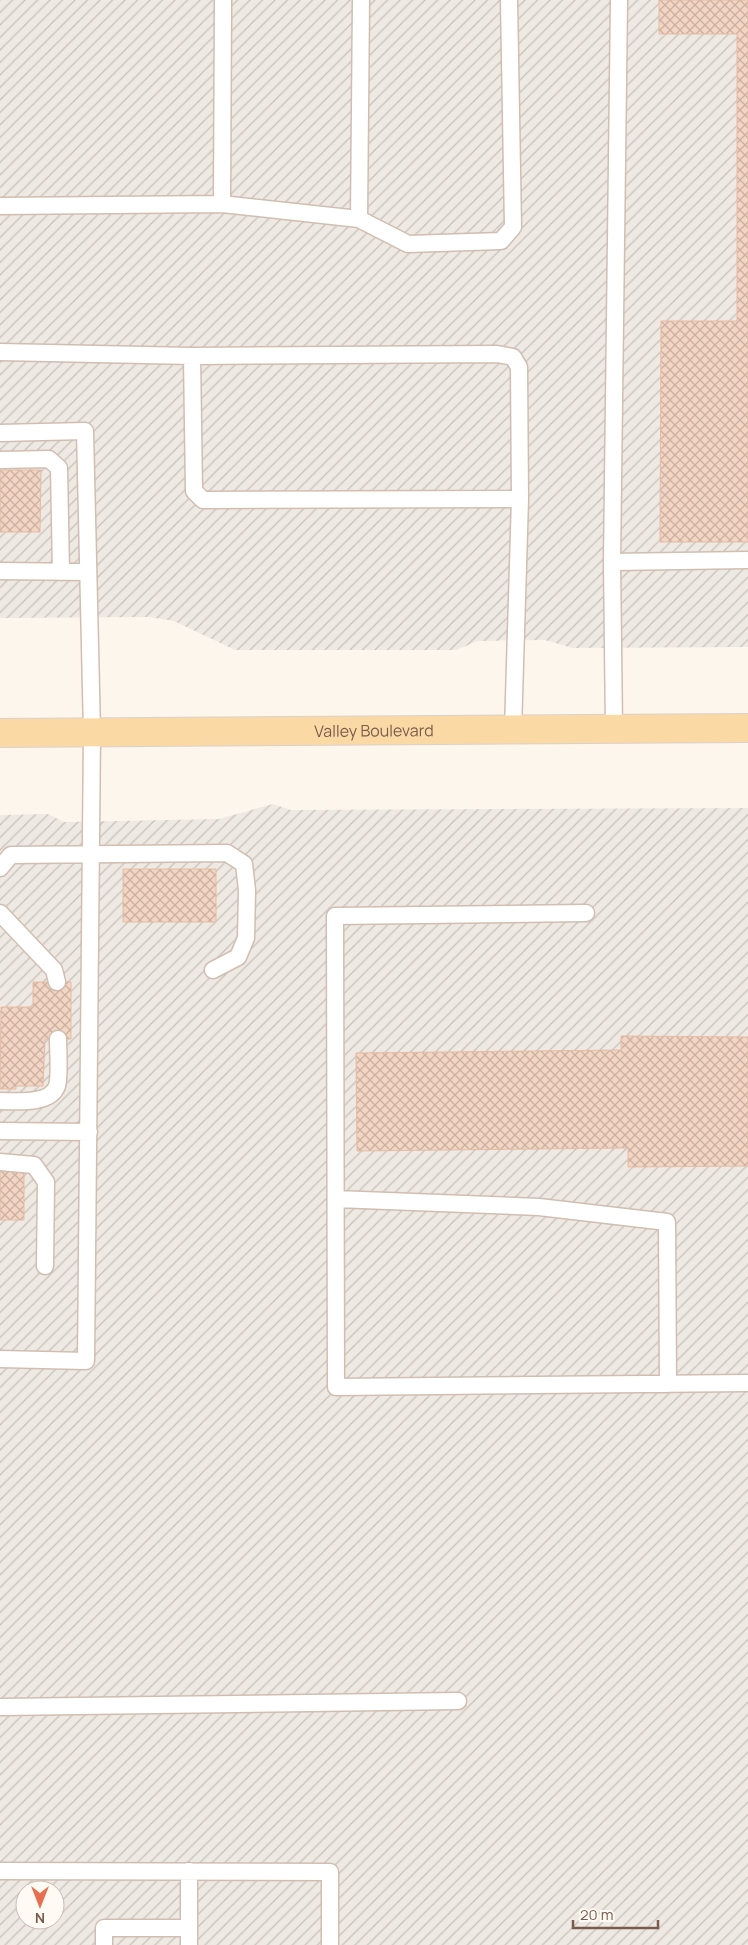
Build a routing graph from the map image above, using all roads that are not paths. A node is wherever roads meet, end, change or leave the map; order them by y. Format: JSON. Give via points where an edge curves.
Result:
{"nodes":[{"id":1,"x":223,"y":0,"type":"edge"},
{"id":2,"x":361,"y":0,"type":"edge"},
{"id":3,"x":509,"y":0,"type":"edge"},
{"id":4,"x":619,"y":0,"type":"edge"},
{"id":5,"x":222,"y":204,"type":"junction"},
{"id":6,"x":0,"y":206,"type":"edge"},
{"id":7,"x":359,"y":219,"type":"junction"},
{"id":8,"x":0,"y":352,"type":"edge"},
{"id":9,"x":192,"y":356,"type":"junction"},
{"id":10,"x":0,"y":433,"type":"edge"},
{"id":11,"x":0,"y":460,"type":"edge"},
{"id":12,"x":520,"y":499,"type":"junction"},
{"id":13,"x":748,"y":560,"type":"edge"},
{"id":14,"x":612,"y":562,"type":"junction"},
{"id":15,"x":0,"y":571,"type":"edge"},
{"id":16,"x":61,"y":572,"type":"junction"},
{"id":17,"x":88,"y":572,"type":"junction"},
{"id":18,"x":748,"y":728,"type":"edge"},
{"id":19,"x":614,"y":729,"type":"junction"},
{"id":20,"x":513,"y":730,"type":"junction"},
{"id":21,"x":92,"y":732,"type":"junction"},
{"id":22,"x":0,"y":733,"type":"edge"},
{"id":23,"x":91,"y":854,"type":"junction"},
{"id":24,"x":0,"y":868,"type":"edge"},
{"id":25,"x":586,"y":912,"type":"dead end"},
{"id":26,"x":0,"y":913,"type":"edge"},
{"id":27,"x":213,"y":970,"type":"dead end"},
{"id":28,"x":57,"y":982,"type":"dead end"},
{"id":29,"x":58,"y":1038,"type":"dead end"},
{"id":30,"x":0,"y":1101,"type":"edge"},
{"id":31,"x":0,"y":1132,"type":"edge"},
{"id":32,"x":89,"y":1132,"type":"junction"},
{"id":33,"x":0,"y":1162,"type":"edge"},
{"id":34,"x":336,"y":1199,"type":"junction"},
{"id":35,"x":45,"y":1266,"type":"dead end"},
{"id":36,"x":0,"y":1360,"type":"edge"},
{"id":37,"x":748,"y":1382,"type":"edge"},
{"id":38,"x":668,"y":1384,"type":"junction"},
{"id":39,"x":458,"y":1701,"type":"dead end"},
{"id":40,"x":0,"y":1707,"type":"edge"},
{"id":41,"x":0,"y":1870,"type":"edge"},
{"id":42,"x":189,"y":1871,"type":"junction"},
{"id":43,"x":189,"y":1928,"type":"junction"},
{"id":44,"x":104,"y":1945,"type":"edge"},
{"id":45,"x":189,"y":1945,"type":"edge"},
{"id":46,"x":330,"y":1945,"type":"edge"}],
"edges":[{"from":1,"to":5,"type":"lane"},
{"from":2,"to":7,"type":"lane"},
{"from":3,"to":7,"type":"lane","via":[[513,227],[502,241],[408,244]]},
{"from":4,"to":14,"type":"lane"},
{"from":5,"to":6,"type":"lane"},
{"from":5,"to":7,"type":"lane"},
{"from":8,"to":9,"type":"lane"},
{"from":9,"to":12,"type":"lane","via":[[194,491],[203,500]]},
{"from":9,"to":12,"type":"lane","via":[[497,354],[513,357],[519,367]]},
{"from":10,"to":17,"type":"lane","via":[[85,431]]},
{"from":11,"to":16,"type":"lane","via":[[49,459],[60,468]]},
{"from":12,"to":20,"type":"lane"},
{"from":13,"to":14,"type":"lane"},
{"from":14,"to":19,"type":"lane"},
{"from":15,"to":16,"type":"lane"},
{"from":16,"to":17,"type":"lane"},
{"from":17,"to":21,"type":"lane"},
{"from":18,"to":19,"type":"main road","name":"Valley Boulevard"},
{"from":19,"to":20,"type":"main road","name":"Valley Boulevard"},
{"from":20,"to":21,"type":"main road","name":"Valley Boulevard"},
{"from":21,"to":22,"type":"main road","name":"Valley Boulevard"},
{"from":21,"to":23,"type":"lane"},
{"from":23,"to":24,"type":"lane","via":[[11,855]]},
{"from":23,"to":27,"type":"lane","via":[[227,853],[244,864],[246,938],[238,957]]},
{"from":23,"to":32,"type":"lane"},
{"from":25,"to":34,"type":"lane","via":[[335,916]]},
{"from":26,"to":28,"type":"lane","via":[[54,970]]},
{"from":29,"to":30,"type":"lane","via":[[57,1085],[52,1095],[24,1101]]},
{"from":31,"to":32,"type":"lane"},
{"from":32,"to":36,"type":"lane","via":[[86,1361]]},
{"from":33,"to":35,"type":"lane","via":[[34,1165],[46,1182]]},
{"from":34,"to":38,"type":"lane","via":[[539,1207],[667,1222]]},
{"from":34,"to":38,"type":"lane","via":[[336,1387]]},
{"from":37,"to":38,"type":"lane"},
{"from":39,"to":40,"type":"lane"},
{"from":41,"to":42,"type":"lane"},
{"from":42,"to":43,"type":"lane"},
{"from":42,"to":46,"type":"lane","via":[[330,1872]]},
{"from":43,"to":44,"type":"lane","via":[[104,1928]]},
{"from":43,"to":45,"type":"lane"}]}
